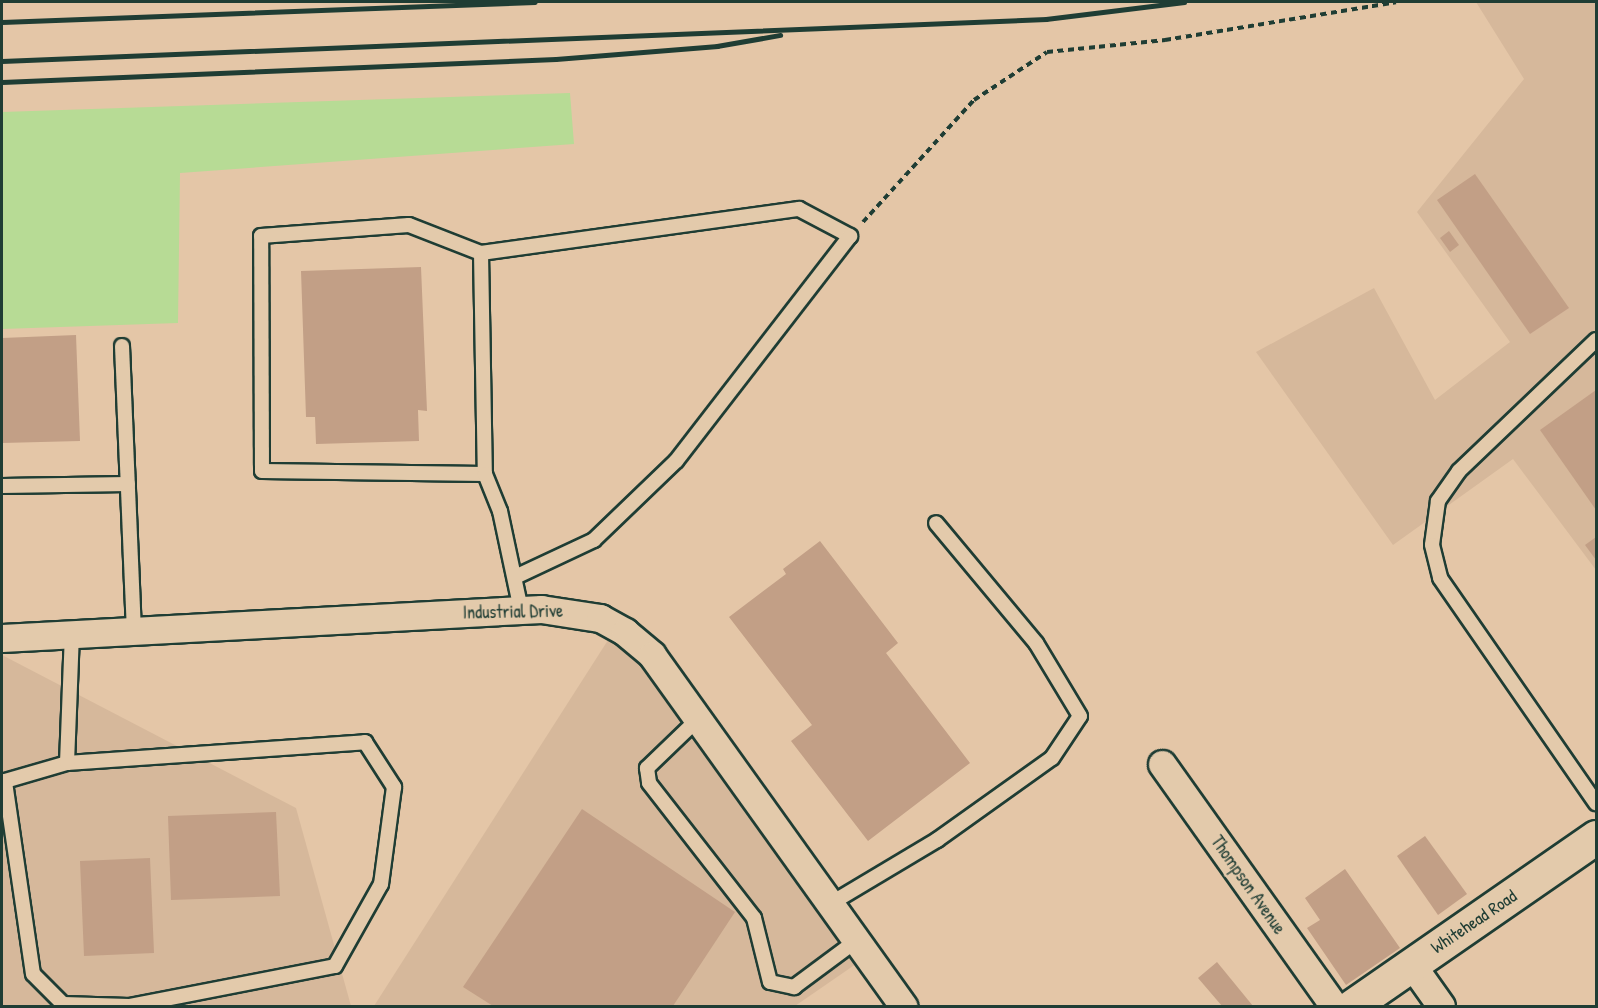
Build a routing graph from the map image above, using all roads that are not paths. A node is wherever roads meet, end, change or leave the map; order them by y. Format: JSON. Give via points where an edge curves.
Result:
{"nodes":[{"id":1,"x":481,"y":253,"type":"junction"},
{"id":2,"x":1596,"y":340,"type":"edge"},
{"id":3,"x":122,"y":346,"type":"dead end"},
{"id":4,"x":485,"y":474,"type":"junction"},
{"id":5,"x":128,"y":484,"type":"junction"},
{"id":6,"x":2,"y":486,"type":"edge"},
{"id":7,"x":936,"y":523,"type":"dead end"},
{"id":8,"x":517,"y":576,"type":"junction"},
{"id":9,"x":521,"y":610,"type":"junction"},
{"id":10,"x":134,"y":632,"type":"junction"},
{"id":11,"x":72,"y":635,"type":"junction"},
{"id":12,"x":2,"y":638,"type":"edge"},
{"id":13,"x":698,"y":719,"type":"junction"},
{"id":14,"x":67,"y":763,"type":"junction"},
{"id":15,"x":1162,"y":764,"type":"dead end"},
{"id":16,"x":1596,"y":803,"type":"edge"},
{"id":17,"x":1596,"y":837,"type":"edge"},
{"id":18,"x":830,"y":904,"type":"junction"},
{"id":19,"x":856,"y":941,"type":"junction"},
{"id":20,"x":1412,"y":965,"type":"junction"},
{"id":21,"x":903,"y":1006,"type":"edge"},
{"id":22,"x":1334,"y":1006,"type":"edge"},
{"id":23,"x":1352,"y":1006,"type":"edge"},
{"id":24,"x":1441,"y":1006,"type":"edge"}],
"edges":[{"from":1,"to":4,"type":"lane"},
{"from":1,"to":4,"type":"lane","via":[[409,225],[261,236],[262,471]]},
{"from":1,"to":8,"type":"lane","via":[[799,209],[850,236],[676,461],[594,540]]},
{"from":2,"to":16,"type":"lane","via":[[1459,471],[1438,501],[1432,545],[1440,578]]},
{"from":3,"to":5,"type":"lane"},
{"from":4,"to":8,"type":"lane"},
{"from":5,"to":6,"type":"lane"},
{"from":5,"to":10,"type":"lane"},
{"from":7,"to":18,"type":"lane","via":[[1036,643],[1080,716],[1043,765],[937,840]]},
{"from":8,"to":9,"type":"lane"},
{"from":9,"to":10,"type":"street","name":"Industrial Drive"},
{"from":9,"to":13,"type":"street","name":"Industrial Drive","via":[[572,611],[626,632],[652,655]]},
{"from":10,"to":11,"type":"street","name":"Industrial Drive"},
{"from":11,"to":12,"type":"street","name":"Industrial Drive"},
{"from":11,"to":14,"type":"lane"},
{"from":13,"to":18,"type":"street","name":"Industrial Drive"},
{"from":13,"to":19,"type":"lane","via":[[646,768],[649,783],[754,918],[770,982],[794,987]]},
{"from":14,"to":14,"type":"lane","via":[[5,781],[33,974],[63,1004],[129,1006],[335,966],[381,884],[394,787],[365,742]]},
{"from":15,"to":22,"type":"street","name":"Thompson Avenue"},
{"from":17,"to":20,"type":"street","name":"Whitehead Road"},
{"from":18,"to":19,"type":"street","name":"Industrial Drive"},
{"from":19,"to":21,"type":"street","name":"Industrial Drive"},
{"from":20,"to":23,"type":"street","name":"Whitehead Road"},
{"from":20,"to":24,"type":"street"}]}
